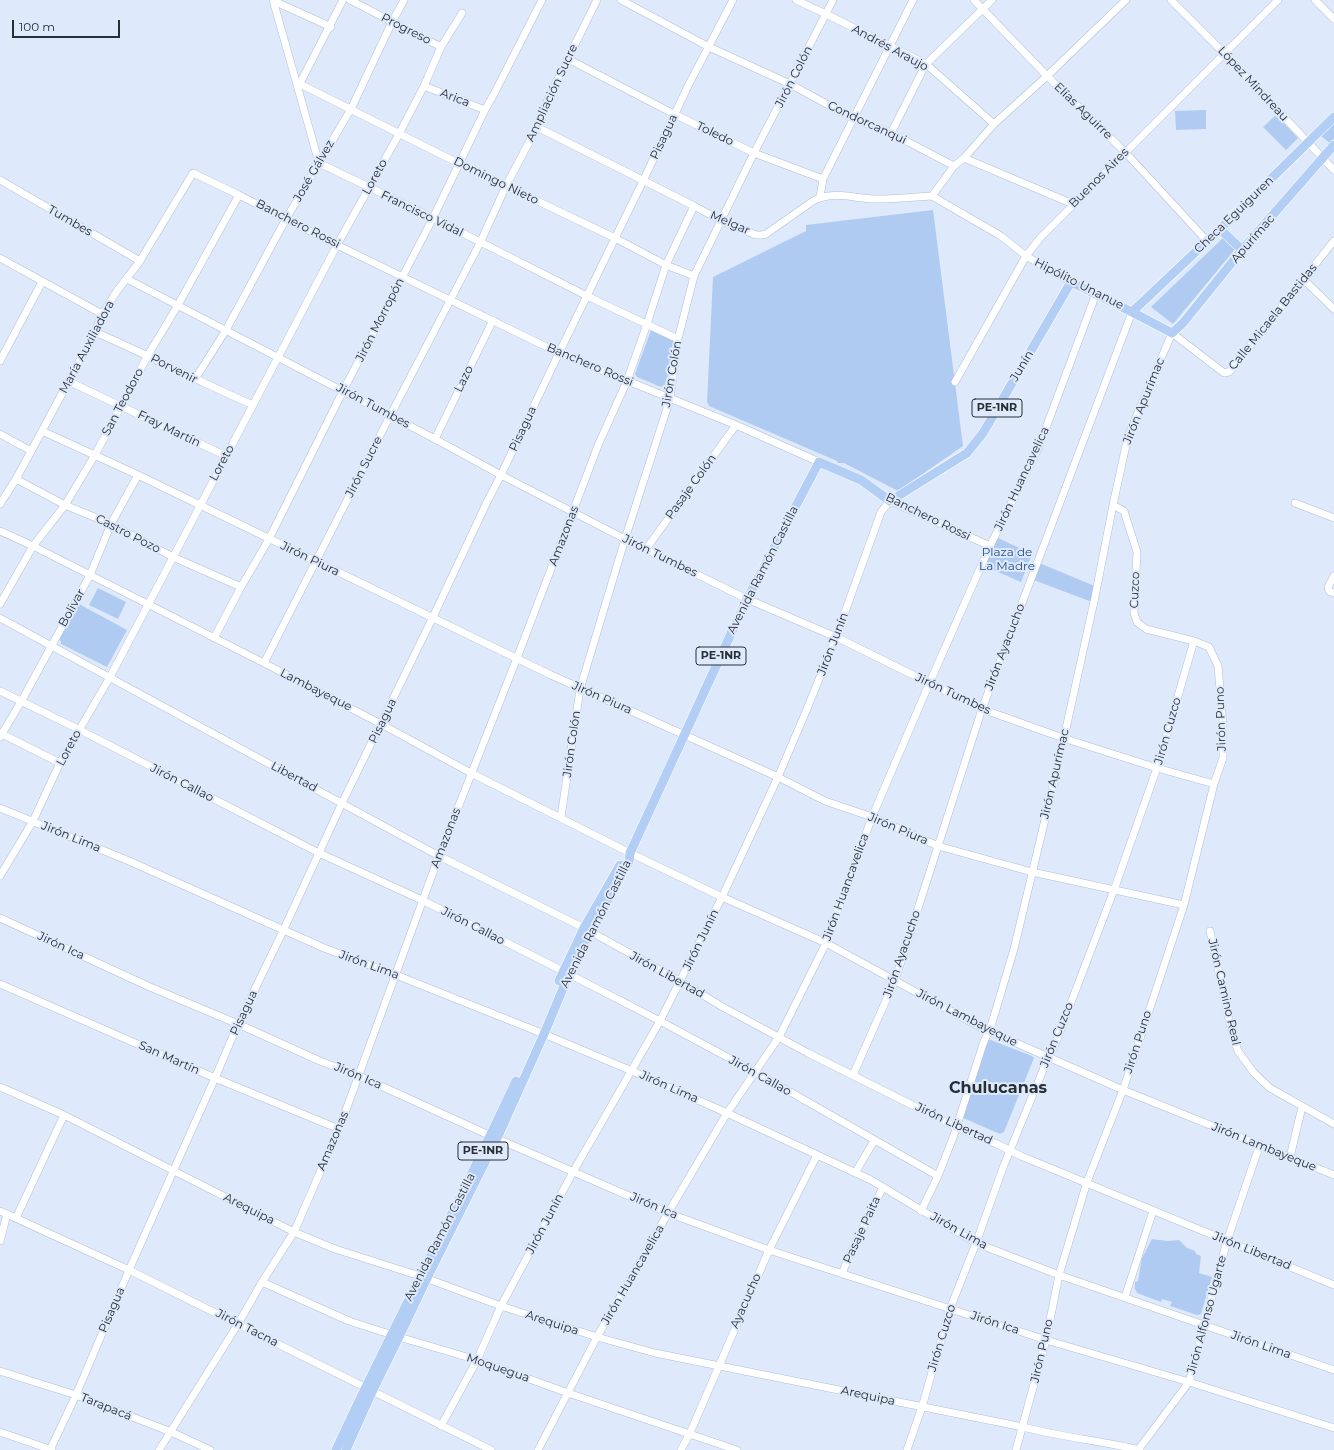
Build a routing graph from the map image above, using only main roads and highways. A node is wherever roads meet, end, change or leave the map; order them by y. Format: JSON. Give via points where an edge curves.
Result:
{"nodes":[{"id":1,"x":1334,"y":117,"type":"edge"},
{"id":2,"x":1334,"y":145,"type":"edge"},
{"id":3,"x":1220,"y":229,"type":"junction"},
{"id":4,"x":1242,"y":250,"type":"junction"},
{"id":5,"x":1071,"y":282,"type":"joint"},
{"id":6,"x":1132,"y":312,"type":"junction"},
{"id":7,"x":1172,"y":333,"type":"joint"},
{"id":8,"x":819,"y":462,"type":"joint"},
{"id":9,"x":890,"y":501,"type":"joint"},
{"id":10,"x":368,"y":1390,"type":"junction"},
{"id":11,"x":336,"y":1450,"type":"edge"},
{"id":12,"x":346,"y":1450,"type":"edge"}],
"edges":[{"from":1,"to":3,"type":"main road","name":"Checa Eguiguren"},
{"from":2,"to":4,"type":"main road","name":"Apurímac"},
{"from":3,"to":4,"type":"main road"},
{"from":3,"to":6,"type":"main road","name":"Checa Eguiguren"},
{"from":4,"to":7,"type":"main road","name":"Apurímac"},
{"from":5,"to":6,"type":"main road","name":"Hipólito Unanue"},
{"from":5,"to":9,"type":"main road","name":"Junín","number":"PE-1NR","via":[[982,433],[966,453]]},
{"from":6,"to":7,"type":"main road","name":"Hipólito Unanue"},
{"from":8,"to":9,"type":"main road","name":"Banchero Rossi","via":[[861,480]]},
{"from":8,"to":10,"type":"main road","name":"Avenida Ramón Castilla","number":"PE-1NR","via":[[747,599],[630,854],[625,858],[566,972],[542,1033],[494,1137]]},
{"from":10,"to":11,"type":"main road","name":"Avenida Ramón Castilla","number":"PE-1NR"},
{"from":10,"to":12,"type":"main road","name":"Avenida Ramón Castilla","number":"PE-1NR"}]}
